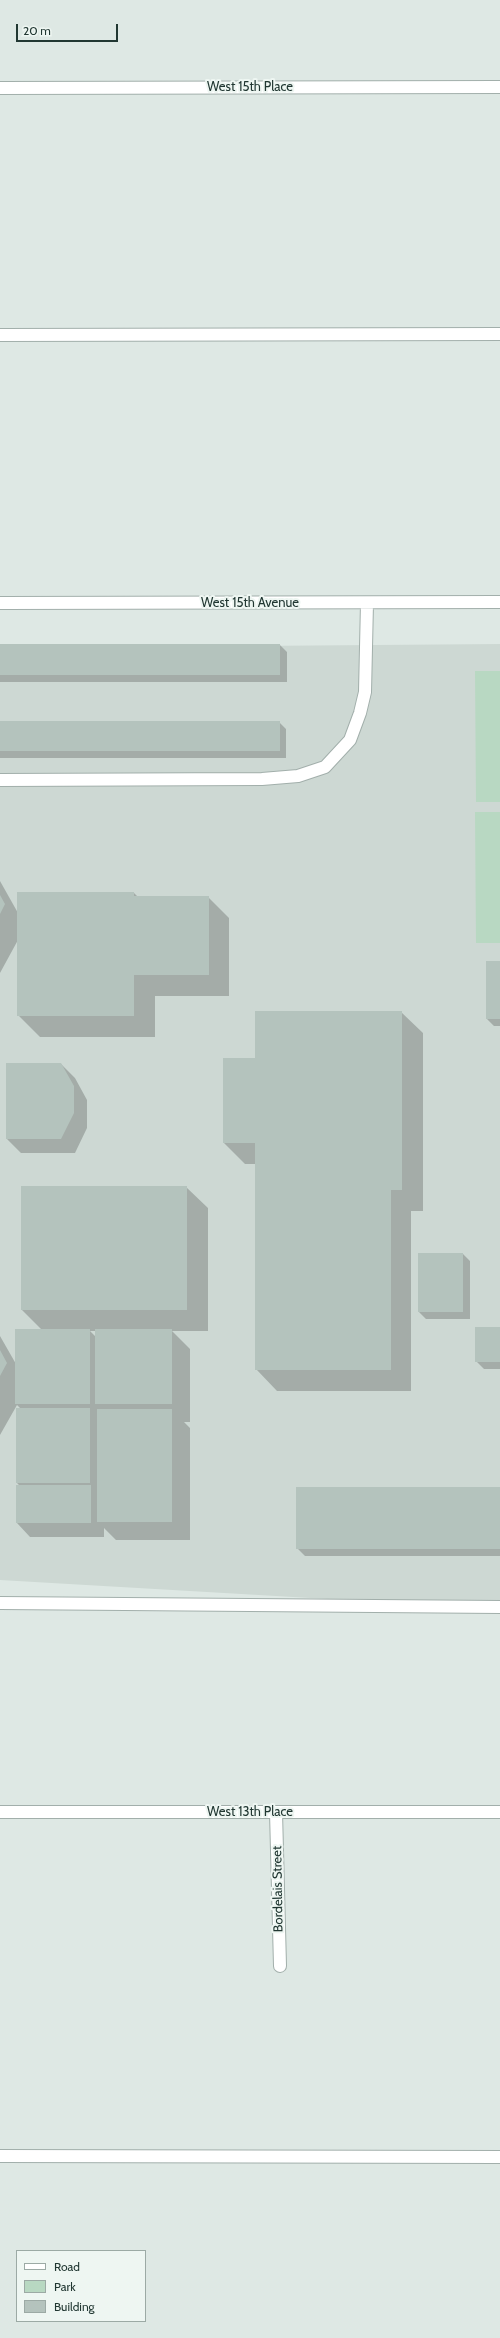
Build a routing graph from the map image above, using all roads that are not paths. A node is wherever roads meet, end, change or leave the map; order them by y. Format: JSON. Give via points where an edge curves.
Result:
{"nodes":[{"id":1,"x":500,"y":87,"type":"edge"},
{"id":2,"x":0,"y":88,"type":"edge"},
{"id":3,"x":500,"y":334,"type":"edge"},
{"id":4,"x":0,"y":335,"type":"edge"},
{"id":5,"x":367,"y":602,"type":"junction"},
{"id":6,"x":500,"y":602,"type":"edge"},
{"id":7,"x":0,"y":603,"type":"edge"},
{"id":8,"x":0,"y":780,"type":"edge"},
{"id":9,"x":0,"y":1603,"type":"edge"},
{"id":10,"x":500,"y":1607,"type":"edge"},
{"id":11,"x":0,"y":1812,"type":"edge"},
{"id":12,"x":276,"y":1812,"type":"junction"},
{"id":13,"x":500,"y":1812,"type":"edge"},
{"id":14,"x":280,"y":1966,"type":"dead end"},
{"id":15,"x":0,"y":2156,"type":"edge"},
{"id":16,"x":500,"y":2157,"type":"edge"}],
"edges":[{"from":1,"to":2,"type":"street","name":"West 15th Place"},
{"from":3,"to":4,"type":"street"},
{"from":5,"to":6,"type":"street","name":"West 15th Avenue"},
{"from":5,"to":7,"type":"street","name":"West 15th Avenue"},
{"from":5,"to":8,"type":"street","via":[[365,692],[360,713],[350,740],[325,767],[298,776],[262,779]]},
{"from":9,"to":10,"type":"street"},
{"from":11,"to":12,"type":"street","name":"West 13th Place"},
{"from":12,"to":13,"type":"street","name":"West 13th Place"},
{"from":12,"to":14,"type":"street","name":"Bordelais Street"},
{"from":15,"to":16,"type":"street"}]}
